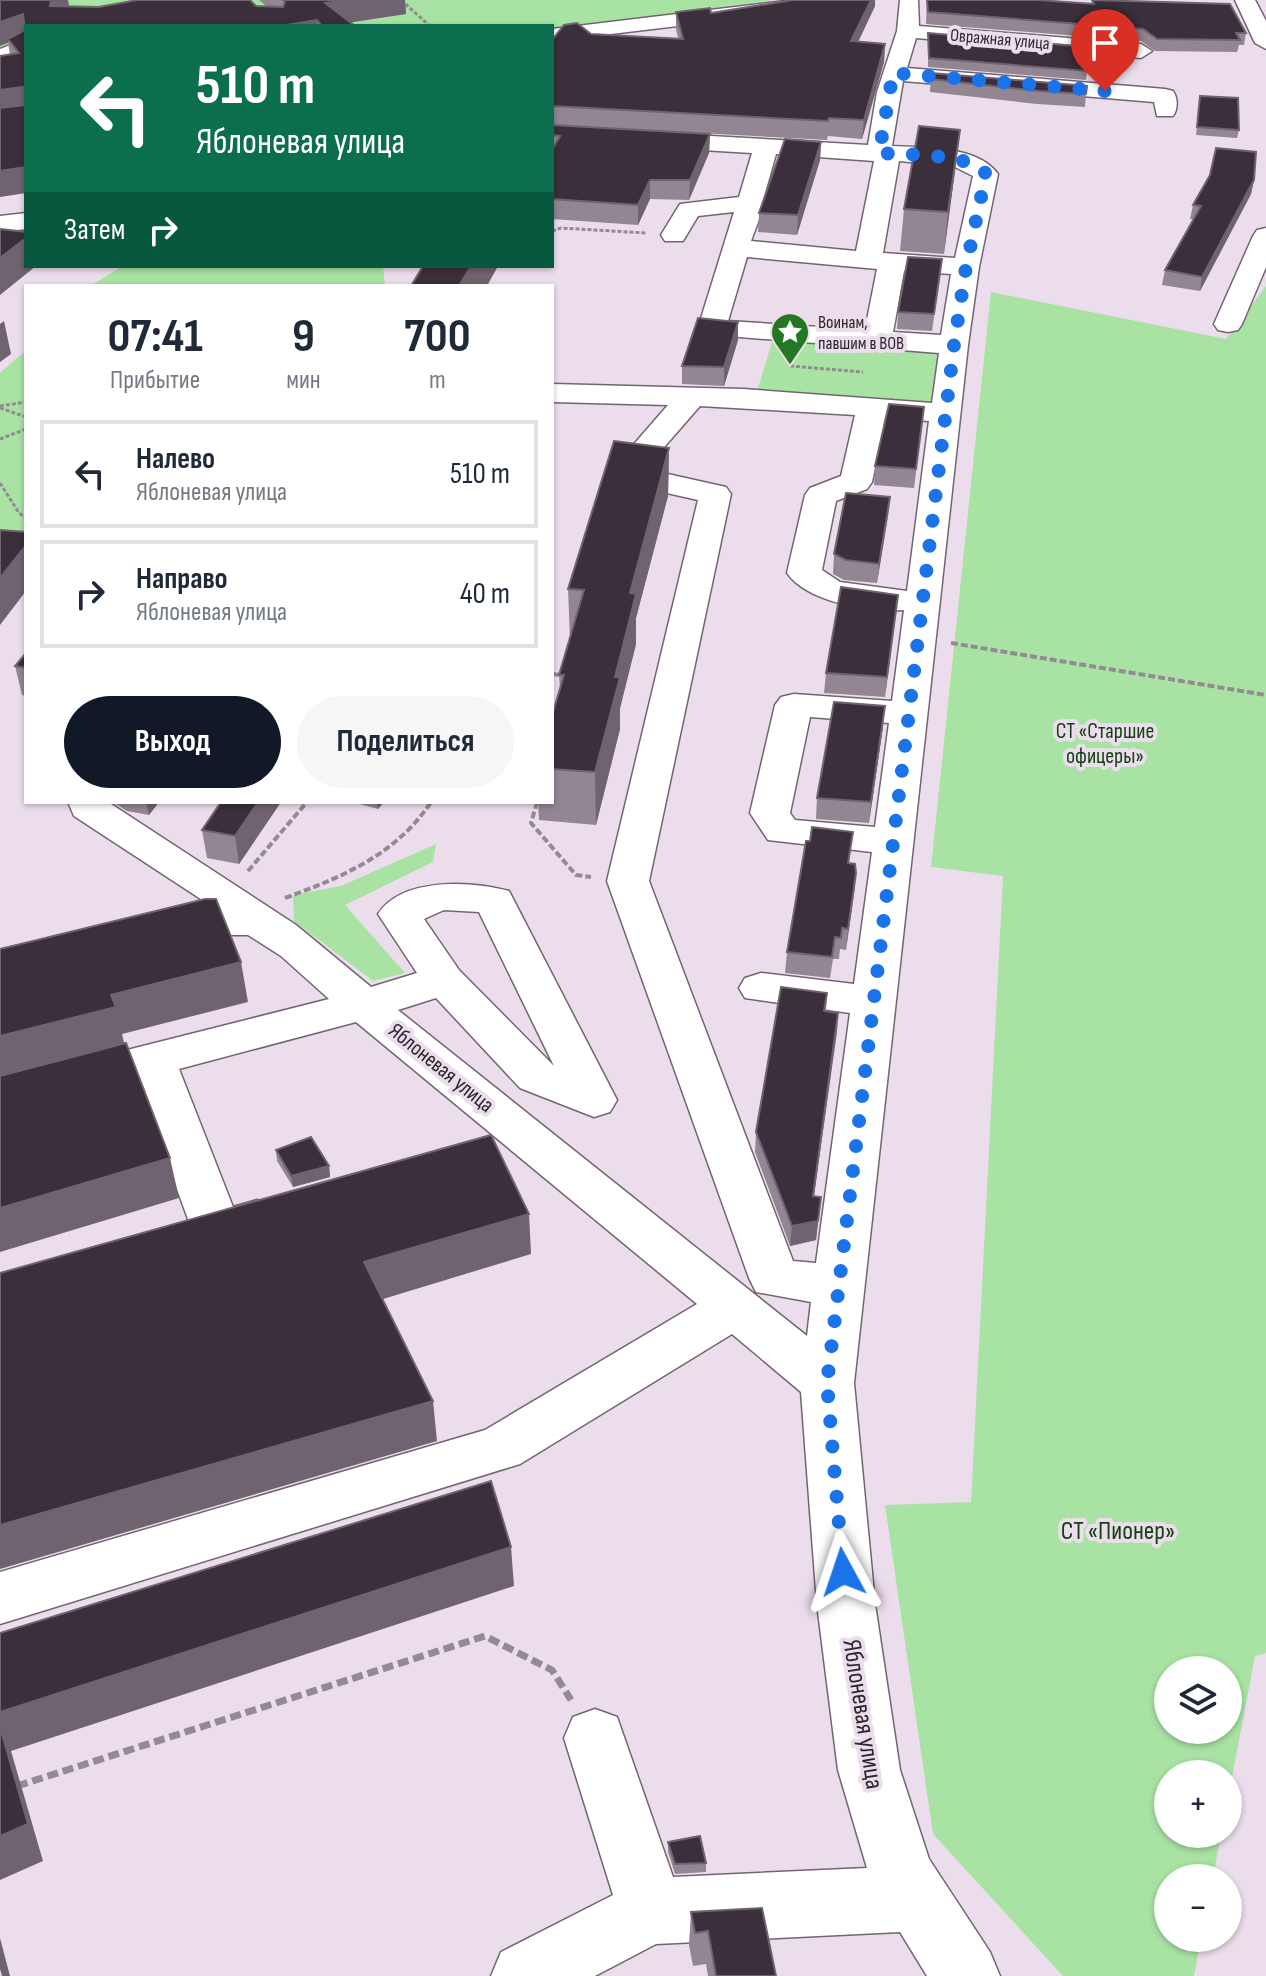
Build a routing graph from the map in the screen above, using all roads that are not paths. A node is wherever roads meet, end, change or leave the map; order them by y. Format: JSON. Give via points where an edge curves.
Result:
{"nodes":[{"id":1,"x":846,"y":0,"type":"edge"},
{"id":2,"x":1245,"y":0,"type":"edge"},
{"id":3,"x":907,"y":7,"type":"edge"},
{"id":4,"x":554,"y":35,"type":"edge"},
{"id":5,"x":1266,"y":43,"type":"edge"},
{"id":6,"x":24,"y":46,"type":"edge"},
{"id":7,"x":1141,"y":51,"type":"dead end"},
{"id":8,"x":0,"y":57,"type":"edge"},
{"id":9,"x":24,"y":69,"type":"edge"},
{"id":10,"x":0,"y":73,"type":"edge"},
{"id":11,"x":893,"y":73,"type":"junction"},
{"id":12,"x":1165,"y":111,"type":"dead end"},
{"id":13,"x":554,"y":134,"type":"edge"},
{"id":14,"x":651,"y":140,"type":"junction"},
{"id":15,"x":766,"y":147,"type":"junction"},
{"id":16,"x":879,"y":153,"type":"junction"},
{"id":17,"x":638,"y":167,"type":"edge"},
{"id":18,"x":752,"y":203,"type":"junction"},
{"id":19,"x":24,"y":221,"type":"edge"},
{"id":20,"x":0,"y":224,"type":"edge"},
{"id":21,"x":674,"y":235,"type":"road end"},
{"id":22,"x":1266,"y":236,"type":"edge"},
{"id":23,"x":738,"y":248,"type":"junction"},
{"id":24,"x":880,"y":261,"type":"junction"},
{"id":25,"x":966,"y":267,"type":"junction"},
{"id":26,"x":721,"y":297,"type":"junction"},
{"id":27,"x":750,"y":299,"type":"dead end"},
{"id":28,"x":853,"y":307,"type":"dead end"},
{"id":29,"x":882,"y":309,"type":"junction"},
{"id":30,"x":1228,"y":324,"type":"dead end"},
{"id":31,"x":873,"y":338,"type":"junction"},
{"id":32,"x":954,"y":345,"type":"junction"},
{"id":33,"x":753,"y":365,"type":"junction"},
{"id":34,"x":554,"y":393,"type":"edge"},
{"id":35,"x":692,"y":396,"type":"junction"},
{"id":36,"x":864,"y":407,"type":"junction"},
{"id":37,"x":946,"y":413,"type":"junction"},
{"id":38,"x":921,"y":620,"type":"junction"},
{"id":39,"x":909,"y":714,"type":"junction"},
{"id":40,"x":88,"y":804,"type":"edge"},
{"id":41,"x":893,"y":841,"type":"junction"},
{"id":42,"x":241,"y":909,"type":"junction"},
{"id":43,"x":119,"y":939,"type":"edge"},
{"id":44,"x":444,"y":980,"type":"junction"},
{"id":45,"x":761,"y":988,"type":"dead end"},
{"id":46,"x":874,"y":1001,"type":"junction"},
{"id":47,"x":364,"y":1005,"type":"junction"},
{"id":48,"x":153,"y":1060,"type":"junction"},
{"id":49,"x":0,"y":1099,"type":"edge"},
{"id":50,"x":291,"y":1209,"type":"edge"},
{"id":51,"x":839,"y":1286,"type":"junction"},
{"id":52,"x":736,"y":1306,"type":"junction"},
{"id":53,"x":827,"y":1383,"type":"junction"},
{"id":54,"x":0,"y":1598,"type":"edge"},
{"id":55,"x":595,"y":1738,"type":"road end"},
{"id":56,"x":917,"y":1898,"type":"junction"},
{"id":57,"x":651,"y":1911,"type":"junction"},
{"id":58,"x":592,"y":1959,"type":"edge"},
{"id":59,"x":525,"y":1976,"type":"edge"},
{"id":60,"x":966,"y":1976,"type":"edge"}],
"edges":[{"from":1,"to":4,"type":"street"},
{"from":2,"to":5,"type":"street"},
{"from":3,"to":7,"type":"street","name":"Овражная улица"},
{"from":3,"to":11,"type":"street"},
{"from":6,"to":8,"type":"street"},
{"from":9,"to":10,"type":"street"},
{"from":11,"to":12,"type":"street","name":"Овражная улица","via":[[1165,96]]},
{"from":11,"to":16,"type":"street"},
{"from":13,"to":14,"type":"street"},
{"from":14,"to":15,"type":"street"},
{"from":14,"to":17,"type":"street"},
{"from":15,"to":16,"type":"street"},
{"from":15,"to":18,"type":"street"},
{"from":16,"to":24,"type":"street","via":[[887,159]]},
{"from":16,"to":25,"type":"street","name":"Яблоневая улица","via":[[981,166],[986,174]]},
{"from":18,"to":21,"type":"street","via":[[689,209]]},
{"from":18,"to":23,"type":"street"},
{"from":19,"to":20,"type":"street"},
{"from":22,"to":30,"type":"street"},
{"from":23,"to":24,"type":"street"},
{"from":23,"to":26,"type":"street"},
{"from":24,"to":25,"type":"street"},
{"from":24,"to":29,"type":"street"},
{"from":25,"to":32,"type":"street","name":"Яблоневая улица"},
{"from":26,"to":27,"type":"street"},
{"from":26,"to":33,"type":"street","via":[[712,328]]},
{"from":28,"to":29,"type":"street"},
{"from":29,"to":31,"type":"street"},
{"from":31,"to":32,"type":"street"},
{"from":31,"to":33,"type":"street"},
{"from":32,"to":37,"type":"street","name":"Яблоневая улица"},
{"from":33,"to":35,"type":"street"},
{"from":33,"to":36,"type":"street"},
{"from":34,"to":35,"type":"street"},
{"from":35,"to":51,"type":"street","via":[[624,474],[715,494],[628,881],[774,1278]]},
{"from":36,"to":37,"type":"street"},
{"from":36,"to":38,"type":"street","via":[[856,482],[821,495],[804,573],[831,591]]},
{"from":37,"to":38,"type":"street","name":"Яблоневая улица"},
{"from":38,"to":39,"type":"street","name":"Яблоневая улица"},
{"from":39,"to":41,"type":"street","name":"Яблоневая улица"},
{"from":39,"to":41,"type":"street","via":[[794,705],[770,813],[782,831]]},
{"from":40,"to":42,"type":"street","name":"Яблоневая улица"},
{"from":41,"to":46,"type":"street","name":"Яблоневая улица"},
{"from":42,"to":43,"type":"street"},
{"from":42,"to":47,"type":"street","name":"Яблоневая улица"},
{"from":44,"to":44,"type":"street","via":[[536,1077],[594,1100],[494,900],[438,896],[399,914]]},
{"from":44,"to":47,"type":"street"},
{"from":45,"to":46,"type":"street"},
{"from":46,"to":51,"type":"street","name":"Яблоневая улица"},
{"from":47,"to":48,"type":"street"},
{"from":47,"to":52,"type":"street","name":"Яблоневая улица"},
{"from":48,"to":49,"type":"street"},
{"from":48,"to":50,"type":"street","via":[[217,1230]]},
{"from":51,"to":53,"type":"street","name":"Яблоневая улица"},
{"from":52,"to":53,"type":"street","name":"Яблоневая улица"},
{"from":52,"to":54,"type":"street","via":[[501,1448]]},
{"from":53,"to":56,"type":"street","name":"Яблоневая улица","via":[[846,1604],[869,1770],[902,1875]]},
{"from":55,"to":57,"type":"street"},
{"from":56,"to":57,"type":"street"},
{"from":56,"to":60,"type":"street","name":"Яблоневая улица"},
{"from":57,"to":58,"type":"street"},
{"from":58,"to":59,"type":"street"}]}
